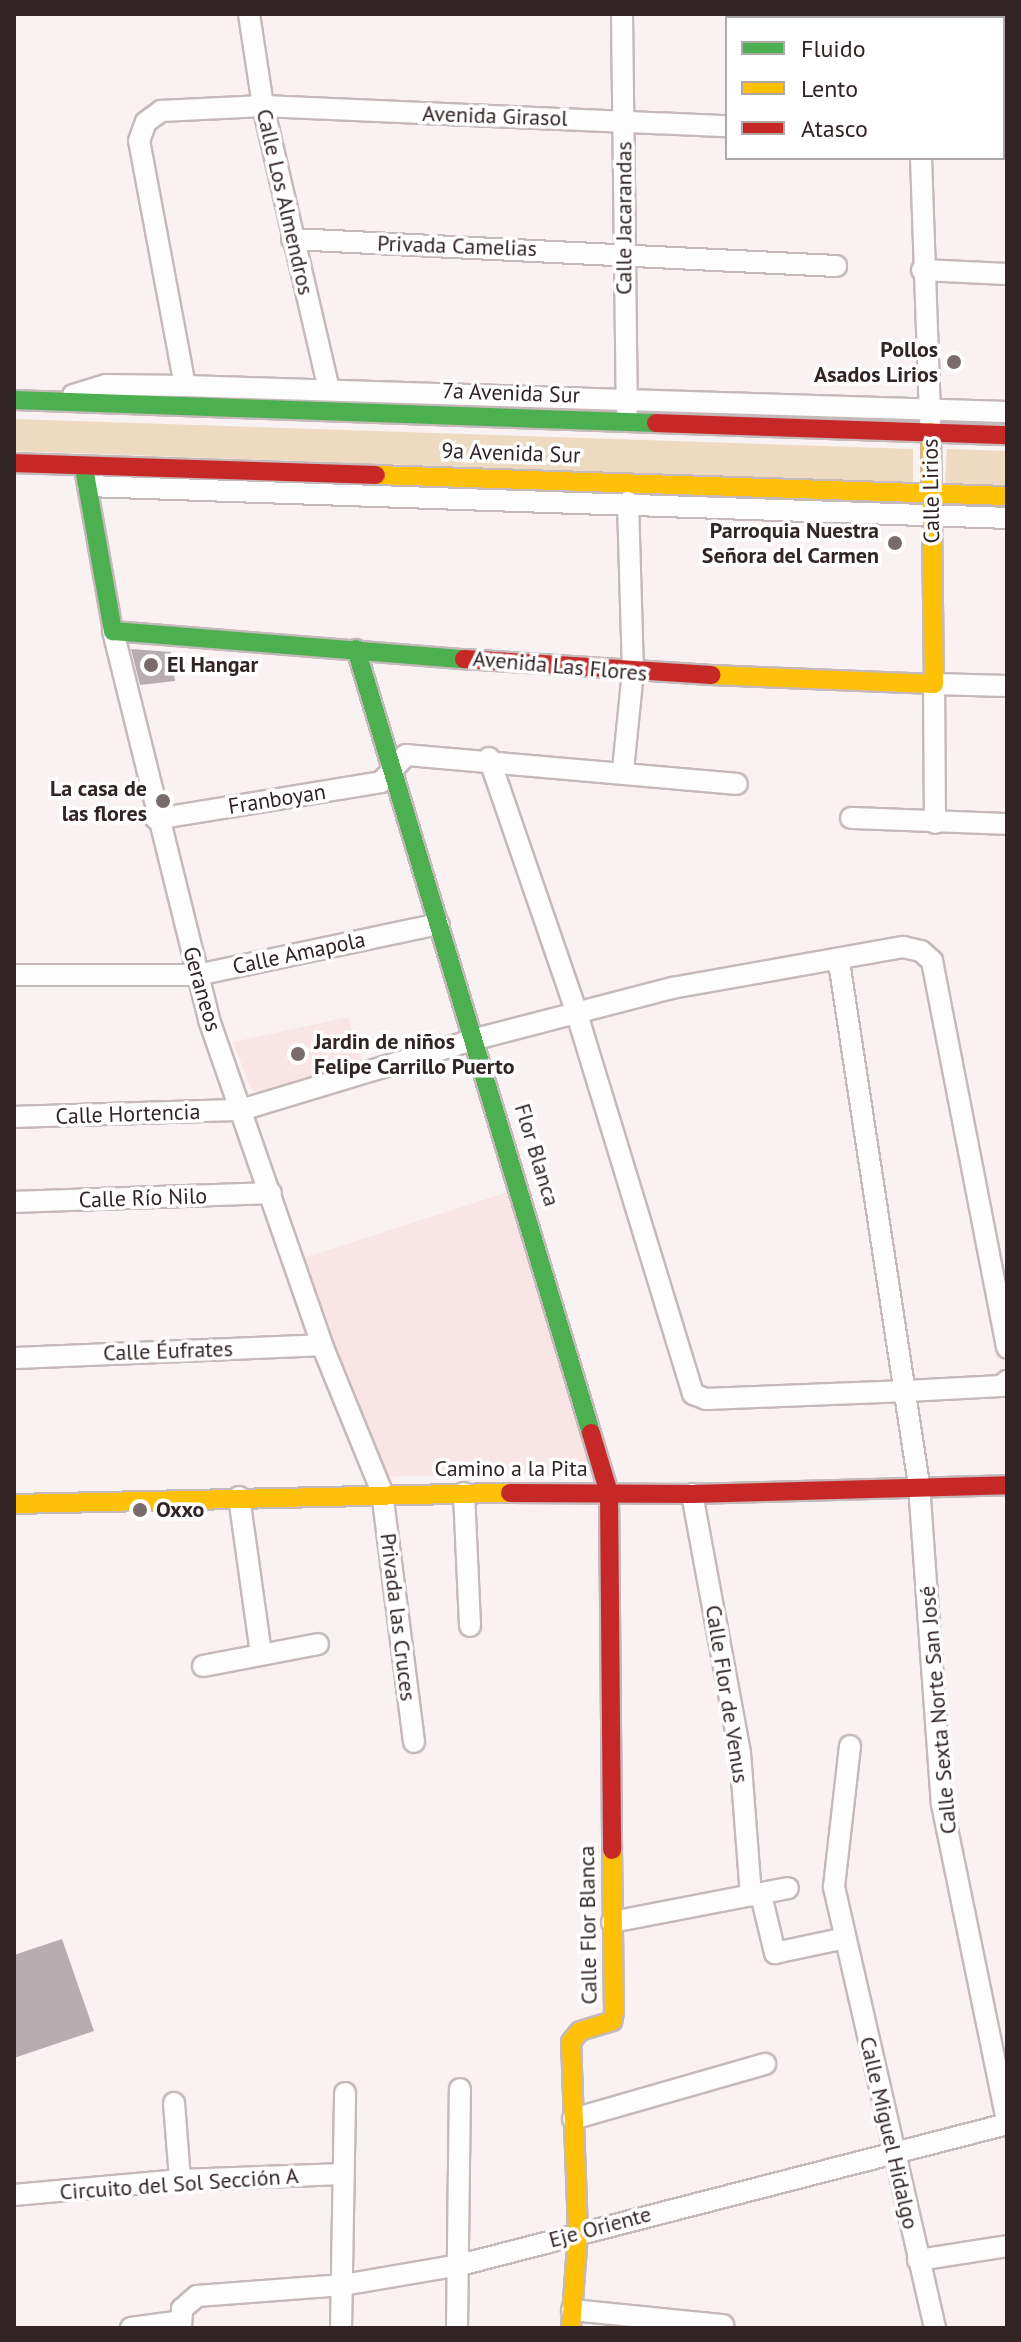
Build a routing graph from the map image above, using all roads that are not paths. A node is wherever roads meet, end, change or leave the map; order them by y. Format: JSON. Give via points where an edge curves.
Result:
{"nodes":[{"id":1,"x":249,"y":14,"type":"edge"},
{"id":2,"x":622,"y":14,"type":"edge"},
{"id":3,"x":263,"y":106,"type":"junction"},
{"id":4,"x":624,"y":122,"type":"junction"},
{"id":5,"x":725,"y":126,"type":"edge"},
{"id":6,"x":921,"y":160,"type":"edge"},
{"id":7,"x":292,"y":239,"type":"junction"},
{"id":8,"x":623,"y":253,"type":"junction"},
{"id":9,"x":836,"y":266,"type":"dead end"},
{"id":10,"x":922,"y":270,"type":"junction"},
{"id":11,"x":1007,"y":274,"type":"edge"},
{"id":12,"x":185,"y":386,"type":"junction"},
{"id":13,"x":329,"y":389,"type":"junction"},
{"id":14,"x":627,"y":398,"type":"junction"},
{"id":15,"x":14,"y":400,"type":"edge"},
{"id":16,"x":50,"y":402,"type":"junction"},
{"id":17,"x":930,"y":410,"type":"junction"},
{"id":18,"x":1007,"y":412,"type":"edge"},
{"id":19,"x":626,"y":421,"type":"junction"},
{"id":20,"x":931,"y":432,"type":"junction"},
{"id":21,"x":1007,"y":435,"type":"edge"},
{"id":22,"x":14,"y":463,"type":"edge"},
{"id":23,"x":86,"y":477,"type":"junction"},
{"id":24,"x":748,"y":485,"type":"junction"},
{"id":25,"x":931,"y":494,"type":"junction"},
{"id":26,"x":1007,"y":496,"type":"edge"},
{"id":27,"x":628,"y":502,"type":"junction"},
{"id":28,"x":715,"y":505,"type":"junction"},
{"id":29,"x":931,"y":515,"type":"junction"},
{"id":30,"x":1007,"y":518,"type":"edge"},
{"id":31,"x":113,"y":631,"type":"junction"},
{"id":32,"x":356,"y":649,"type":"junction"},
{"id":33,"x":633,"y":672,"type":"junction"},
{"id":34,"x":934,"y":684,"type":"junction"},
{"id":35,"x":1007,"y":686,"type":"edge"},
{"id":36,"x":489,"y":758,"type":"junction"},
{"id":37,"x":393,"y":768,"type":"junction"},
{"id":38,"x":623,"y":770,"type":"junction"},
{"id":39,"x":737,"y":784,"type":"dead end"},
{"id":40,"x":851,"y":818,"type":"dead end"},
{"id":41,"x":156,"y":819,"type":"junction"},
{"id":42,"x":935,"y":823,"type":"junction"},
{"id":43,"x":1007,"y":824,"type":"edge"},
{"id":44,"x":439,"y":924,"type":"junction"},
{"id":45,"x":839,"y":962,"type":"junction"},
{"id":46,"x":14,"y":975,"type":"edge"},
{"id":47,"x":197,"y":975,"type":"junction"},
{"id":48,"x":576,"y":1011,"type":"junction"},
{"id":49,"x":476,"y":1039,"type":"junction"},
{"id":50,"x":241,"y":1110,"type":"junction"},
{"id":51,"x":14,"y":1117,"type":"edge"},
{"id":52,"x":271,"y":1193,"type":"junction"},
{"id":53,"x":14,"y":1202,"type":"edge"},
{"id":54,"x":322,"y":1345,"type":"junction"},
{"id":55,"x":1007,"y":1348,"type":"edge"},
{"id":56,"x":14,"y":1358,"type":"edge"},
{"id":57,"x":1007,"y":1381,"type":"edge"},
{"id":58,"x":907,"y":1391,"type":"junction"},
{"id":59,"x":919,"y":1485,"type":"junction"},
{"id":60,"x":1007,"y":1485,"type":"edge"},
{"id":61,"x":382,"y":1492,"type":"junction"},
{"id":62,"x":464,"y":1493,"type":"junction"},
{"id":63,"x":609,"y":1493,"type":"junction"},
{"id":64,"x":692,"y":1494,"type":"junction"},
{"id":65,"x":239,"y":1497,"type":"junction"},
{"id":66,"x":14,"y":1504,"type":"edge"},
{"id":67,"x":470,"y":1626,"type":"dead end"},
{"id":68,"x":318,"y":1644,"type":"dead end"},
{"id":69,"x":261,"y":1653,"type":"junction"},
{"id":70,"x":203,"y":1666,"type":"dead end"},
{"id":71,"x":414,"y":1742,"type":"dead end"},
{"id":72,"x":850,"y":1746,"type":"dead end"},
{"id":73,"x":788,"y":1888,"type":"dead end"},
{"id":74,"x":756,"y":1896,"type":"junction"},
{"id":75,"x":612,"y":1922,"type":"junction"},
{"id":76,"x":845,"y":1938,"type":"junction"},
{"id":77,"x":765,"y":2064,"type":"dead end"},
{"id":78,"x":460,"y":2089,"type":"dead end"},
{"id":79,"x":345,"y":2093,"type":"dead end"},
{"id":80,"x":174,"y":2103,"type":"dead end"},
{"id":81,"x":573,"y":2119,"type":"junction"},
{"id":82,"x":1007,"y":2123,"type":"edge"},
{"id":83,"x":894,"y":2153,"type":"junction"},
{"id":84,"x":344,"y":2174,"type":"junction"},
{"id":85,"x":180,"y":2180,"type":"junction"},
{"id":86,"x":14,"y":2195,"type":"edge"},
{"id":87,"x":578,"y":2232,"type":"junction"},
{"id":88,"x":1007,"y":2246,"type":"edge"},
{"id":89,"x":918,"y":2260,"type":"junction"},
{"id":90,"x":460,"y":2265,"type":"junction"},
{"id":91,"x":343,"y":2285,"type":"junction"},
{"id":92,"x":571,"y":2319,"type":"edge"},
{"id":93,"x":181,"y":2325,"type":"edge"},
{"id":94,"x":723,"y":2325,"type":"dead end"},
{"id":95,"x":131,"y":2328,"type":"edge"},
{"id":96,"x":341,"y":2328,"type":"edge"},
{"id":97,"x":457,"y":2328,"type":"edge"},
{"id":98,"x":935,"y":2328,"type":"edge"}],
"edges":[{"from":1,"to":3,"type":"street","name":"Calle Los Almendros"},
{"from":2,"to":4,"type":"street","name":"Calle Jacarandas"},
{"from":3,"to":4,"type":"street","name":"Avenida Girasol"},
{"from":3,"to":7,"type":"street","name":"Calle Los Almendros"},
{"from":3,"to":12,"type":"street","name":"Avenida Girasol","via":[[161,111],[146,122],[139,141]]},
{"from":4,"to":5,"type":"street","name":"Avenida Girasol"},
{"from":4,"to":8,"type":"street","name":"Calle Jacarandas"},
{"from":6,"to":10,"type":"street","name":"Calle Lirios"},
{"from":7,"to":8,"type":"street","name":"Privada Camelias"},
{"from":7,"to":13,"type":"street","name":"Calle Los Almendros"},
{"from":8,"to":9,"type":"street","name":"Privada Camelias"},
{"from":8,"to":14,"type":"street","name":"Calle Jacarandas"},
{"from":10,"to":11,"type":"street"},
{"from":10,"to":17,"type":"street","name":"Calle Lirios"},
{"from":12,"to":13,"type":"street"},
{"from":12,"to":16,"type":"street","via":[[106,385]]},
{"from":13,"to":14,"type":"street"},
{"from":14,"to":17,"type":"street"},
{"from":14,"to":19,"type":"street","name":"Calle Jacarandas"},
{"from":15,"to":16,"type":"street","name":"7a Avenida Sur"},
{"from":16,"to":19,"type":"street","name":"7a Avenida Sur"},
{"from":17,"to":18,"type":"street"},
{"from":17,"to":20,"type":"street","name":"Calle Lirios"},
{"from":19,"to":20,"type":"street","name":"7a Avenida Sur"},
{"from":20,"to":21,"type":"street","name":"7a Avenida Sur"},
{"from":20,"to":25,"type":"street","name":"Calle Lirios"},
{"from":22,"to":23,"type":"street","name":"9a Avenida Sur"},
{"from":23,"to":24,"type":"street","name":"9a Avenida Sur","via":[[310,469]]},
{"from":23,"to":27,"type":"street"},
{"from":23,"to":31,"type":"street","name":"Geraneos"},
{"from":24,"to":25,"type":"street","name":"9a Avenida Sur"},
{"from":24,"to":28,"type":"street"},
{"from":25,"to":26,"type":"street","name":"9a Avenida Sur"},
{"from":25,"to":29,"type":"street","name":"Calle Lirios"},
{"from":27,"to":28,"type":"street"},
{"from":27,"to":33,"type":"street"},
{"from":28,"to":29,"type":"street"},
{"from":29,"to":30,"type":"street"},
{"from":29,"to":34,"type":"street","name":"Calle Lirios"},
{"from":31,"to":32,"type":"street","name":"Avenida Las Flores"},
{"from":31,"to":41,"type":"street","name":"Geraneos"},
{"from":32,"to":33,"type":"street","name":"Avenida Las Flores"},
{"from":32,"to":37,"type":"street","name":"Flor Blanca"},
{"from":33,"to":34,"type":"street","name":"Avenida Las Flores"},
{"from":33,"to":38,"type":"street"},
{"from":34,"to":35,"type":"street","name":"Avenida Las Flores"},
{"from":34,"to":42,"type":"street","name":"Calle Lirios"},
{"from":36,"to":37,"type":"street","name":"Franboyan","via":[[406,755]]},
{"from":36,"to":38,"type":"street","name":"Franboyan"},
{"from":36,"to":48,"type":"street"},
{"from":37,"to":41,"type":"street","name":"Franboyan","via":[[381,782]]},
{"from":37,"to":44,"type":"street","name":"Flor Blanca"},
{"from":38,"to":39,"type":"street","name":"Franboyan"},
{"from":40,"to":42,"type":"street"},
{"from":41,"to":47,"type":"street","name":"Geraneos"},
{"from":42,"to":43,"type":"street"},
{"from":44,"to":47,"type":"street","name":"Calle Amapola"},
{"from":44,"to":49,"type":"street","name":"Flor Blanca"},
{"from":45,"to":48,"type":"street","name":"Calle Hortencia","via":[[672,988]]},
{"from":45,"to":55,"type":"street","name":"Calle Hortencia","via":[[903,947],[921,951],[932,961]]},
{"from":45,"to":58,"type":"street","name":"Calle Sexta Norte San José"},
{"from":46,"to":47,"type":"street","name":"Calle Amapola"},
{"from":47,"to":50,"type":"street","name":"Geraneos"},
{"from":48,"to":49,"type":"street","name":"Calle Hortencia"},
{"from":48,"to":58,"type":"street","via":[[693,1394],[706,1399]]},
{"from":49,"to":50,"type":"street","name":"Calle Hortencia"},
{"from":49,"to":63,"type":"street","name":"Flor Blanca"},
{"from":50,"to":51,"type":"street","name":"Calle Hortencia"},
{"from":50,"to":52,"type":"street","name":"Geraneos"},
{"from":52,"to":53,"type":"street","name":"Calle Río Nilo"},
{"from":52,"to":54,"type":"street","name":"Geraneos"},
{"from":54,"to":56,"type":"street","name":"Calle Éufrates"},
{"from":54,"to":61,"type":"street","name":"Geraneos"},
{"from":57,"to":58,"type":"street"},
{"from":58,"to":59,"type":"street","name":"Calle Sexta Norte San José"},
{"from":59,"to":60,"type":"street","name":"Camino a la Pita"},
{"from":59,"to":64,"type":"street","name":"Camino a la Pita"},
{"from":59,"to":82,"type":"street","name":"Calle Sexta Norte San José","via":[[942,1804]]},
{"from":61,"to":62,"type":"street","name":"Camino a la Pita"},
{"from":61,"to":65,"type":"street","name":"Camino a la Pita"},
{"from":61,"to":71,"type":"street","name":"Privada las Cruces"},
{"from":62,"to":63,"type":"street","name":"Camino a la Pita"},
{"from":62,"to":67,"type":"street"},
{"from":63,"to":64,"type":"street","name":"Camino a la Pita"},
{"from":63,"to":75,"type":"street","name":"Calle Flor Blanca"},
{"from":64,"to":74,"type":"street","name":"Calle Flor de Venus","via":[[740,1753]]},
{"from":65,"to":66,"type":"street","name":"Camino a la Pita"},
{"from":65,"to":69,"type":"street"},
{"from":68,"to":69,"type":"street"},
{"from":69,"to":70,"type":"street"},
{"from":72,"to":76,"type":"street","name":"Calle Miguel Hidalgo","via":[[834,1887]]},
{"from":73,"to":74,"type":"street"},
{"from":74,"to":75,"type":"street"},
{"from":74,"to":76,"type":"street","name":"Calle Flor de Venus","via":[[775,1953]]},
{"from":75,"to":81,"type":"street","name":"Calle Flor Blanca","via":[[614,2012],[612,2021],[580,2031],[571,2042]]},
{"from":76,"to":83,"type":"street","name":"Calle Miguel Hidalgo"},
{"from":77,"to":81,"type":"street"},
{"from":78,"to":90,"type":"street"},
{"from":79,"to":84,"type":"street"},
{"from":80,"to":85,"type":"street"},
{"from":81,"to":87,"type":"street","name":"Calle Flor Blanca"},
{"from":82,"to":83,"type":"street","name":"Eje Oriente"},
{"from":83,"to":87,"type":"street","name":"Eje Oriente"},
{"from":83,"to":89,"type":"street","name":"Calle Miguel Hidalgo"},
{"from":84,"to":85,"type":"street","name":"Circuito del Sol Sección A"},
{"from":84,"to":91,"type":"street"},
{"from":85,"to":86,"type":"street","name":"Circuito del Sol Sección A"},
{"from":87,"to":90,"type":"street","name":"Eje Oriente"},
{"from":87,"to":92,"type":"street","name":"Calle Flor Blanca"},
{"from":88,"to":89,"type":"street"},
{"from":89,"to":98,"type":"street","name":"Calle Miguel Hidalgo"},
{"from":90,"to":91,"type":"street","name":"Eje Oriente"},
{"from":90,"to":97,"type":"street"},
{"from":91,"to":93,"type":"street","name":"Eje Oriente","via":[[187,2300]]},
{"from":91,"to":96,"type":"street"},
{"from":92,"to":94,"type":"street"},
{"from":93,"to":95,"type":"street"}]}
